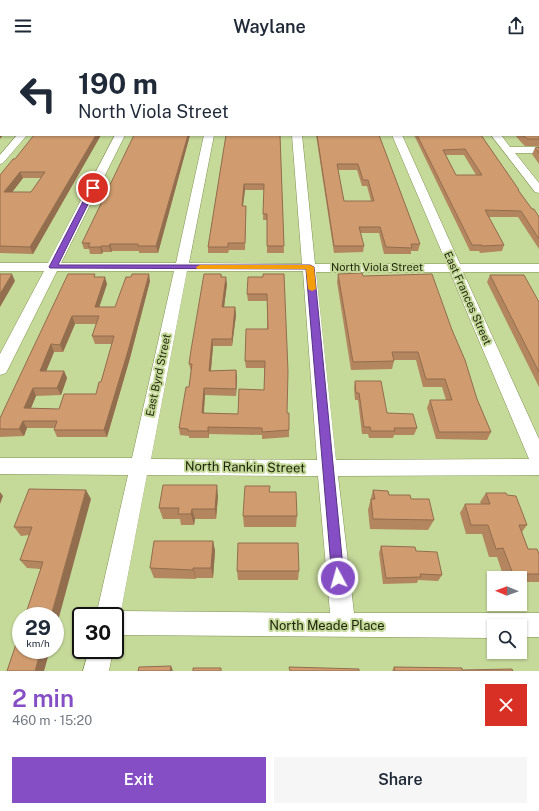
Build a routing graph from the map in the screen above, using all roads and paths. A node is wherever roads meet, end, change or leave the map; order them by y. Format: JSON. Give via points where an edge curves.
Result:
{"nodes":[{"id":1,"x":55,"y":52,"type":"edge"},
{"id":2,"x":93,"y":52,"type":"edge"},
{"id":3,"x":21,"y":136,"type":"edge"},
{"id":4,"x":119,"y":136,"type":"edge"},
{"id":5,"x":209,"y":136,"type":"edge"},
{"id":6,"x":298,"y":136,"type":"edge"},
{"id":7,"x":398,"y":136,"type":"edge"},
{"id":8,"x":497,"y":136,"type":"edge"},
{"id":9,"x":0,"y":144,"type":"edge"},
{"id":10,"x":14,"y":144,"type":"junction"},
{"id":11,"x":508,"y":150,"type":"junction"},
{"id":12,"x":539,"y":150,"type":"edge"},
{"id":13,"x":0,"y":161,"type":"edge"},
{"id":14,"x":539,"y":190,"type":"edge"},
{"id":15,"x":0,"y":267,"type":"edge"},
{"id":16,"x":53,"y":267,"type":"junction"},
{"id":17,"x":181,"y":267,"type":"junction"},
{"id":18,"x":310,"y":267,"type":"junction"},
{"id":19,"x":455,"y":268,"type":"junction"},
{"id":20,"x":539,"y":268,"type":"edge"},
{"id":21,"x":0,"y":369,"type":"edge"},
{"id":22,"x":539,"y":460,"type":"edge"},
{"id":23,"x":0,"y":466,"type":"edge"},
{"id":24,"x":139,"y":466,"type":"junction"},
{"id":25,"x":539,"y":467,"type":"edge"},
{"id":26,"x":327,"y":468,"type":"junction"},
{"id":27,"x":110,"y":607,"type":"edge"},
{"id":28,"x":124,"y":623,"type":"edge"},
{"id":29,"x":343,"y":625,"type":"junction"},
{"id":30,"x":539,"y":625,"type":"edge"},
{"id":31,"x":99,"y":659,"type":"edge"},
{"id":32,"x":96,"y":671,"type":"edge"}],
"edges":[{"from":1,"to":2,"type":"street"},
{"from":3,"to":10,"type":"street"},
{"from":4,"to":16,"type":"street"},
{"from":5,"to":17,"type":"street","name":"East Byrd Street"},
{"from":6,"to":18,"type":"street"},
{"from":7,"to":19,"type":"street","name":"East Frances Street"},
{"from":8,"to":11,"type":"street"},
{"from":9,"to":10,"type":"street"},
{"from":10,"to":13,"type":"street"},
{"from":11,"to":12,"type":"street"},
{"from":11,"to":14,"type":"street"},
{"from":15,"to":16,"type":"street","name":"North Viola Street"},
{"from":16,"to":17,"type":"street","name":"North Viola Street"},
{"from":16,"to":21,"type":"street"},
{"from":17,"to":18,"type":"street","name":"North Viola Street"},
{"from":17,"to":24,"type":"street","name":"East Byrd Street"},
{"from":18,"to":19,"type":"street","name":"North Viola Street"},
{"from":18,"to":26,"type":"street"},
{"from":19,"to":20,"type":"street","name":"North Viola Street"},
{"from":19,"to":22,"type":"street","name":"East Frances Street"},
{"from":23,"to":24,"type":"street","name":"North Rankin Street"},
{"from":24,"to":26,"type":"street","name":"North Rankin Street"},
{"from":24,"to":27,"type":"street","name":"East Byrd Street"},
{"from":25,"to":26,"type":"street","name":"North Rankin Street"},
{"from":26,"to":29,"type":"street"},
{"from":28,"to":29,"type":"street","name":"North Meade Place"},
{"from":29,"to":30,"type":"street","name":"North Meade Place"},
{"from":31,"to":32,"type":"street"}]}
